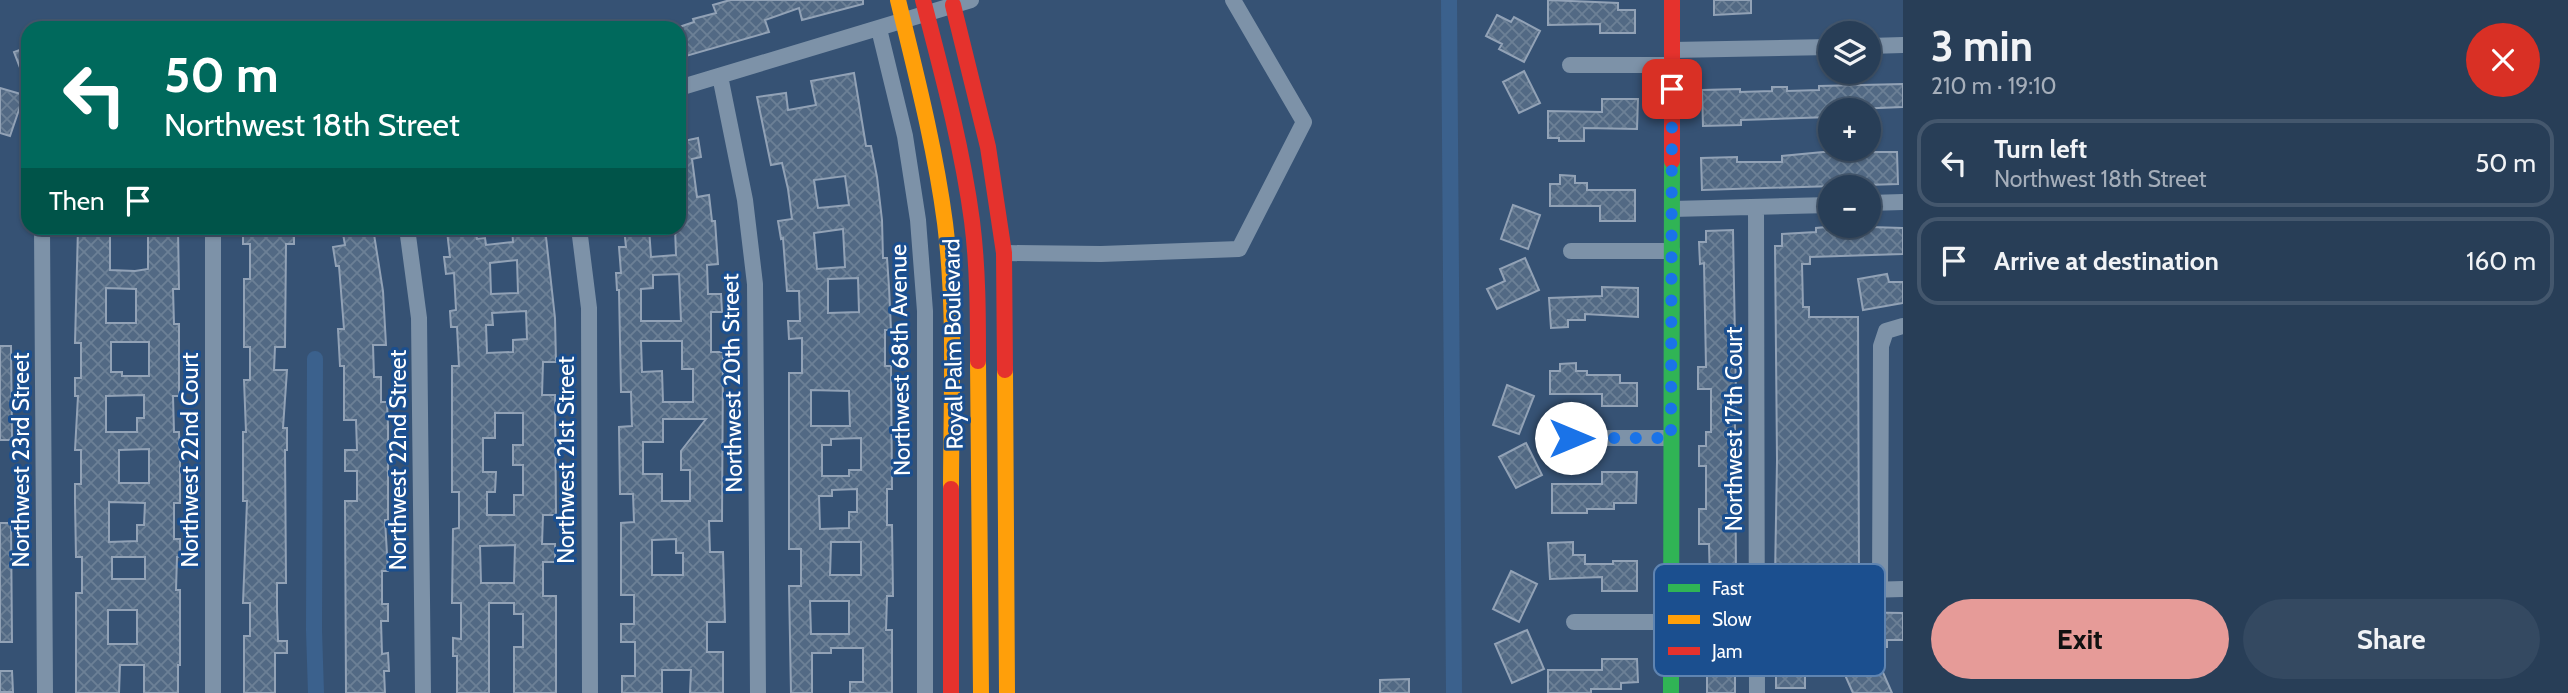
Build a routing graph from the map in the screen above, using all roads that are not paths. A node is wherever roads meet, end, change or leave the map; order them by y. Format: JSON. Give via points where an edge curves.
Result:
{"nodes":[{"id":1,"x":898,"y":0,"type":"edge"},
{"id":2,"x":971,"y":0,"type":"edge"},
{"id":3,"x":1233,"y":0,"type":"edge"},
{"id":4,"x":1672,"y":0,"type":"edge"},
{"id":5,"x":953,"y":5,"type":"junction"},
{"id":6,"x":925,"y":7,"type":"edge"},
{"id":7,"x":904,"y":22,"type":"junction"},
{"id":8,"x":879,"y":29,"type":"junction"},
{"id":9,"x":1903,"y":45,"type":"edge"},
{"id":10,"x":1881,"y":46,"type":"edge"},
{"id":11,"x":1818,"y":48,"type":"edge"},
{"id":12,"x":1672,"y":58,"type":"junction"},
{"id":13,"x":1570,"y":65,"type":"dead end"},
{"id":14,"x":720,"y":76,"type":"junction"},
{"id":15,"x":686,"y":86,"type":"edge"},
{"id":16,"x":1903,"y":202,"type":"edge"},
{"id":17,"x":1881,"y":203,"type":"edge"},
{"id":18,"x":1818,"y":205,"type":"edge"},
{"id":19,"x":1756,"y":207,"type":"junction"},
{"id":20,"x":1672,"y":208,"type":"junction"},
{"id":21,"x":42,"y":235,"type":"edge"},
{"id":22,"x":213,"y":235,"type":"edge"},
{"id":23,"x":408,"y":235,"type":"edge"},
{"id":24,"x":580,"y":235,"type":"edge"},
{"id":25,"x":1571,"y":251,"type":"dead end"},
{"id":26,"x":1672,"y":251,"type":"junction"},
{"id":27,"x":1004,"y":253,"type":"junction"},
{"id":28,"x":1903,"y":326,"type":"edge"},
{"id":29,"x":1571,"y":438,"type":"dead end"},
{"id":30,"x":1671,"y":438,"type":"junction"},
{"id":31,"x":1671,"y":564,"type":"edge"},
{"id":32,"x":1757,"y":564,"type":"edge"},
{"id":33,"x":1880,"y":564,"type":"edge"},
{"id":34,"x":1885,"y":589,"type":"edge"},
{"id":35,"x":1903,"y":589,"type":"edge"},
{"id":36,"x":1574,"y":622,"type":"dead end"},
{"id":37,"x":1654,"y":622,"type":"edge"},
{"id":38,"x":45,"y":693,"type":"edge"},
{"id":39,"x":213,"y":693,"type":"edge"},
{"id":40,"x":423,"y":693,"type":"edge"},
{"id":41,"x":590,"y":693,"type":"edge"},
{"id":42,"x":758,"y":693,"type":"edge"},
{"id":43,"x":925,"y":693,"type":"edge"},
{"id":44,"x":951,"y":693,"type":"edge"},
{"id":45,"x":981,"y":693,"type":"edge"},
{"id":46,"x":1007,"y":693,"type":"edge"}],
"edges":[{"from":1,"to":7,"type":"street","name":"Royal Palm Boulevard"},
{"from":2,"to":5,"type":"street"},
{"from":3,"to":27,"type":"street","via":[[1304,122],[1238,249]]},
{"from":4,"to":12,"type":"street"},
{"from":5,"to":6,"type":"street"},
{"from":5,"to":27,"type":"street","via":[[988,147]]},
{"from":6,"to":7,"type":"street"},
{"from":6,"to":45,"type":"street","name":"Royal Palm Boulevard","via":[[957,132],[972,222],[978,300]]},
{"from":7,"to":8,"type":"street"},
{"from":7,"to":44,"type":"street","name":"Royal Palm Boulevard","via":[[932,138],[951,303]]},
{"from":8,"to":14,"type":"street"},
{"from":8,"to":43,"type":"street","name":"Northwest 68th Avenue","via":[[905,136],[918,220],[925,324]]},
{"from":9,"to":10,"type":"street"},
{"from":11,"to":12,"type":"street"},
{"from":12,"to":13,"type":"street"},
{"from":12,"to":20,"type":"street"},
{"from":14,"to":15,"type":"street"},
{"from":14,"to":42,"type":"street","name":"Northwest 20th Street","via":[[745,201],[755,284]]},
{"from":16,"to":17,"type":"street"},
{"from":18,"to":19,"type":"street"},
{"from":19,"to":20,"type":"street"},
{"from":19,"to":32,"type":"street","name":"Northwest 17th Court"},
{"from":20,"to":26,"type":"street"},
{"from":21,"to":38,"type":"street","name":"Northwest 23rd Street"},
{"from":22,"to":39,"type":"street","name":"Northwest 22nd Court"},
{"from":23,"to":40,"type":"street","name":"Northwest 22nd Street","via":[[419,318]]},
{"from":24,"to":41,"type":"street","name":"Northwest 21st Street","via":[[589,308]]},
{"from":25,"to":26,"type":"street"},
{"from":26,"to":30,"type":"street"},
{"from":27,"to":46,"type":"street"},
{"from":28,"to":33,"type":"street","via":[[1886,331],[1881,346]]},
{"from":29,"to":30,"type":"street"},
{"from":30,"to":31,"type":"street"},
{"from":34,"to":35,"type":"street"},
{"from":36,"to":37,"type":"street"}]}
